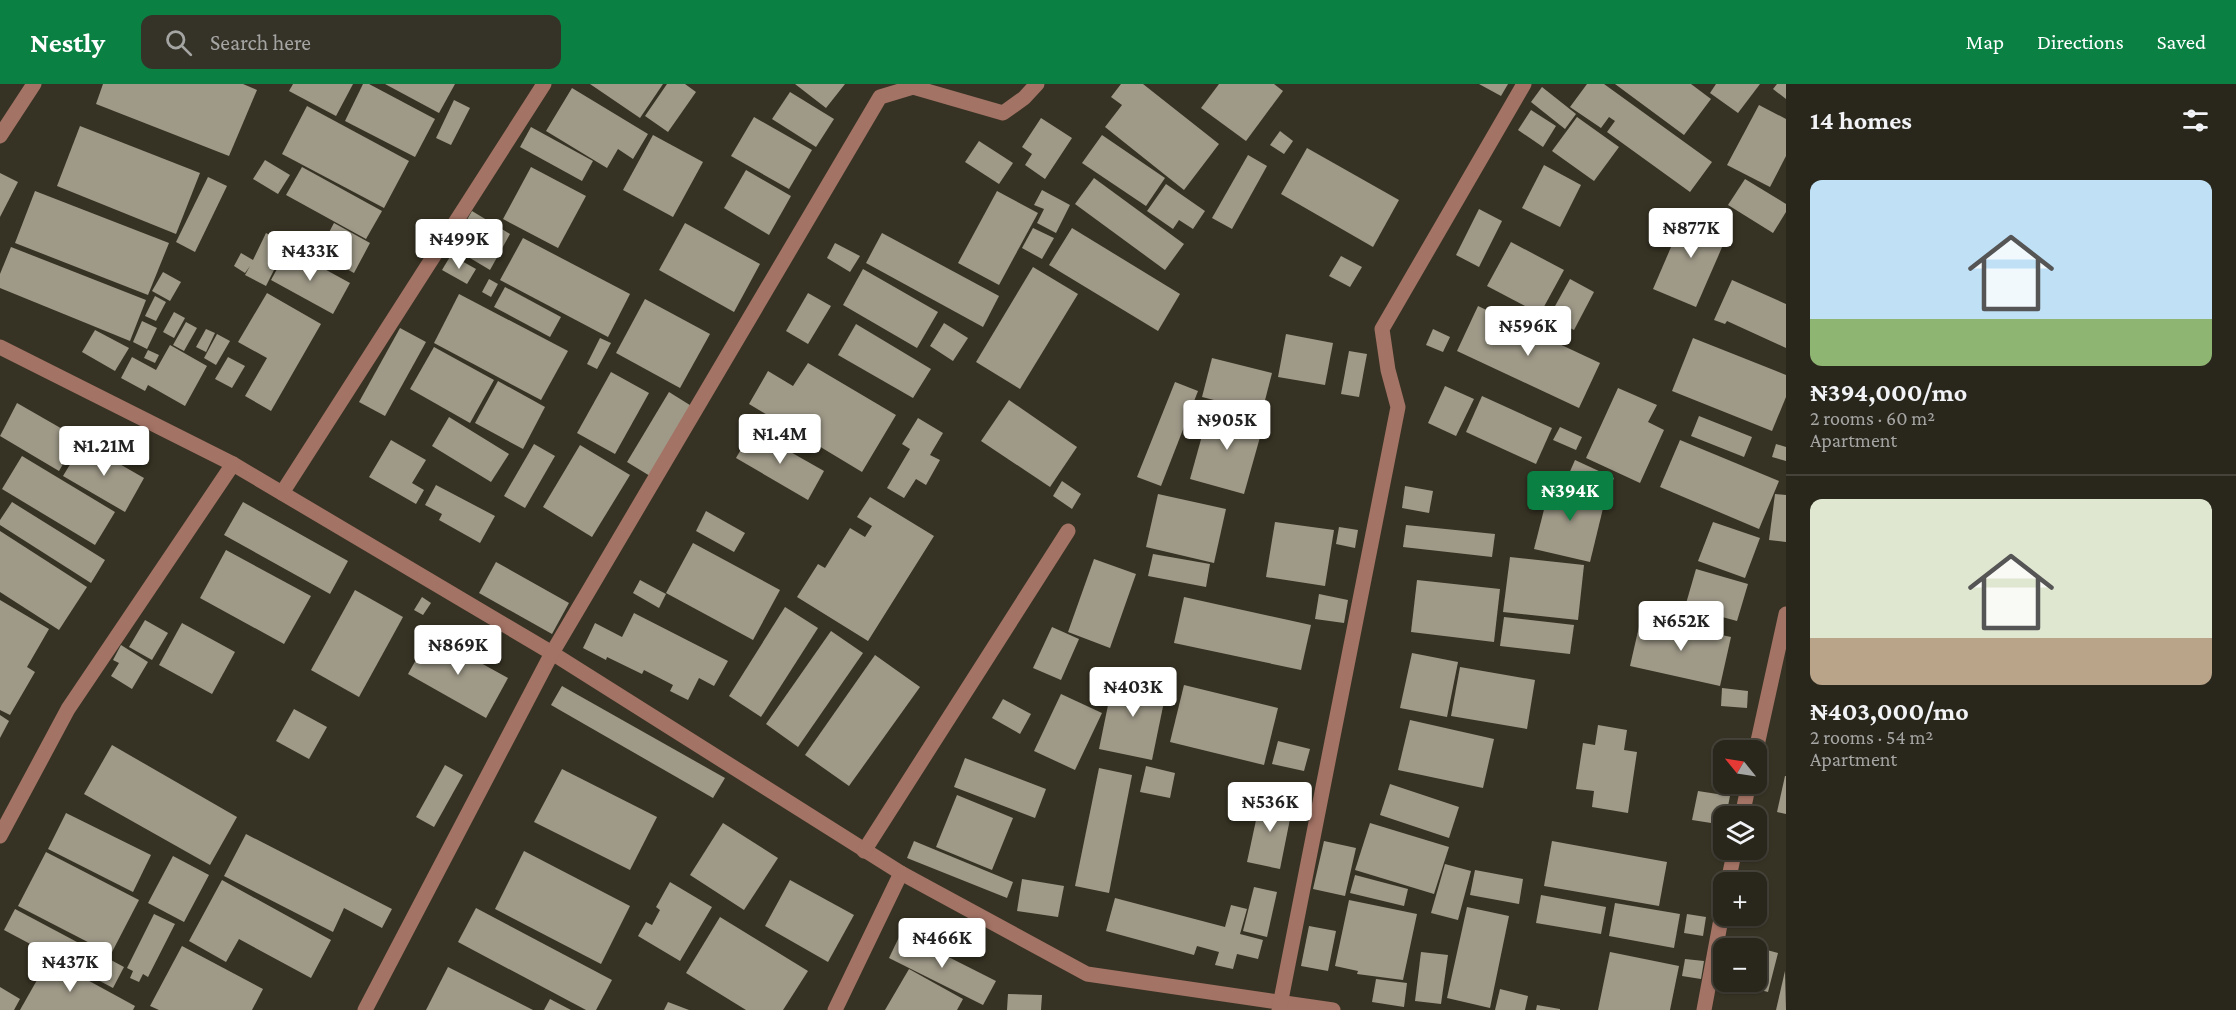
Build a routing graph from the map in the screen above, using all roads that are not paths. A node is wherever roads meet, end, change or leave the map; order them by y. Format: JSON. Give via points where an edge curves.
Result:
{"nodes":[{"id":1,"x":34,"y":84,"type":"edge"},
{"id":2,"x":544,"y":84,"type":"edge"},
{"id":3,"x":1037,"y":84,"type":"edge"},
{"id":4,"x":1524,"y":84,"type":"edge"},
{"id":5,"x":0,"y":136,"type":"edge"},
{"id":6,"x":0,"y":347,"type":"edge"},
{"id":7,"x":233,"y":464,"type":"junction"},
{"id":8,"x":282,"y":493,"type":"junction"},
{"id":9,"x":1068,"y":531,"type":"dead end"},
{"id":10,"x":1786,"y":614,"type":"edge"},
{"id":11,"x":552,"y":653,"type":"junction"},
{"id":12,"x":1758,"y":740,"type":"edge"},
{"id":13,"x":0,"y":836,"type":"edge"},
{"id":14,"x":864,"y":851,"type":"junction"},
{"id":15,"x":901,"y":873,"type":"junction"},
{"id":16,"x":1720,"y":926,"type":"edge"},
{"id":17,"x":1279,"y":1006,"type":"edge"},
{"id":18,"x":365,"y":1010,"type":"edge"},
{"id":19,"x":835,"y":1010,"type":"edge"},
{"id":20,"x":1333,"y":1010,"type":"edge"},
{"id":21,"x":1704,"y":1010,"type":"edge"}],
"edges":[{"from":1,"to":5,"type":"street"},
{"from":2,"to":8,"type":"street"},
{"from":3,"to":11,"type":"street","via":[[1003,114],[913,87],[880,97]]},
{"from":4,"to":17,"type":"street","via":[[1382,329],[1398,407]]},
{"from":6,"to":7,"type":"street"},
{"from":7,"to":8,"type":"street"},
{"from":7,"to":13,"type":"street","via":[[68,709]]},
{"from":8,"to":11,"type":"street"},
{"from":9,"to":14,"type":"street"},
{"from":10,"to":12,"type":"street"},
{"from":11,"to":14,"type":"street"},
{"from":11,"to":18,"type":"street"},
{"from":14,"to":15,"type":"street"},
{"from":15,"to":17,"type":"street","via":[[1087,974]]},
{"from":15,"to":19,"type":"street"},
{"from":16,"to":21,"type":"street"},
{"from":17,"to":20,"type":"street"}]}
